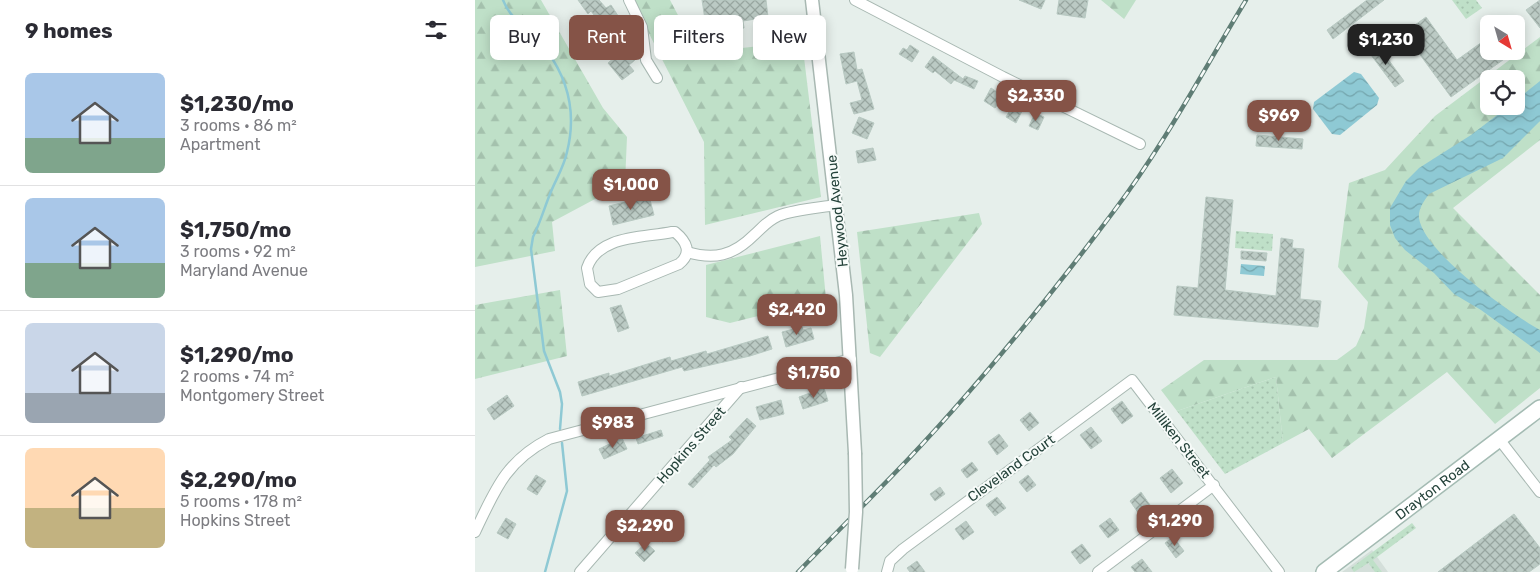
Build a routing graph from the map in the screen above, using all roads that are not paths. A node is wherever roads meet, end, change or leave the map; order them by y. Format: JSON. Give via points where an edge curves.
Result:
{"nodes":[{"id":1,"x":629,"y":0,"type":"edge"},
{"id":2,"x":812,"y":0,"type":"edge"},
{"id":3,"x":855,"y":0,"type":"edge"},
{"id":4,"x":657,"y":78,"type":"dead end"},
{"id":5,"x":1140,"y":144,"type":"dead end"},
{"id":6,"x":836,"y":205,"type":"junction"},
{"id":7,"x":687,"y":252,"type":"junction"},
{"id":8,"x":851,"y":358,"type":"junction"},
{"id":9,"x":1132,"y":380,"type":"joint"},
{"id":10,"x":742,"y":386,"type":"junction"},
{"id":11,"x":1540,"y":408,"type":"edge"},
{"id":12,"x":1499,"y":439,"type":"junction"},
{"id":13,"x":1214,"y":485,"type":"junction"},
{"id":14,"x":1540,"y":492,"type":"edge"},
{"id":15,"x":475,"y":532,"type":"edge"},
{"id":16,"x":851,"y":570,"type":"edge"},
{"id":17,"x":580,"y":572,"type":"edge"},
{"id":18,"x":887,"y":572,"type":"edge"},
{"id":19,"x":1098,"y":572,"type":"edge"},
{"id":20,"x":1279,"y":572,"type":"edge"},
{"id":21,"x":1324,"y":572,"type":"edge"}],
"edges":[{"from":1,"to":4,"type":"street","via":[[642,26],[646,60]]},
{"from":2,"to":6,"type":"street","name":"Heywood Avenue"},
{"from":3,"to":5,"type":"street"},
{"from":6,"to":7,"type":"street","via":[[781,215],[766,222],[738,248],[721,256],[704,258]]},
{"from":6,"to":8,"type":"street","name":"Heywood Avenue"},
{"from":7,"to":7,"type":"street","via":[[685,242],[675,232],[615,241],[593,255],[587,268],[587,279],[598,292],[612,291],[679,264]]},
{"from":8,"to":10,"type":"street"},
{"from":8,"to":16,"type":"street","name":"Heywood Avenue","bridge":true,"via":[[856,512]]},
{"from":9,"to":13,"type":"street","name":"Milliken Street"},
{"from":9,"to":18,"type":"street","name":"Cleveland Court","via":[[892,558]]},
{"from":10,"to":15,"type":"street","via":[[564,435],[536,446],[502,477]]},
{"from":10,"to":17,"type":"street","name":"Hopkins Street"},
{"from":11,"to":12,"type":"main road","name":"Drayton Road"},
{"from":12,"to":14,"type":"street"},
{"from":12,"to":21,"type":"main road","name":"Drayton Road"},
{"from":13,"to":19,"type":"street"},
{"from":13,"to":20,"type":"street","name":"Milliken Street"}]}
